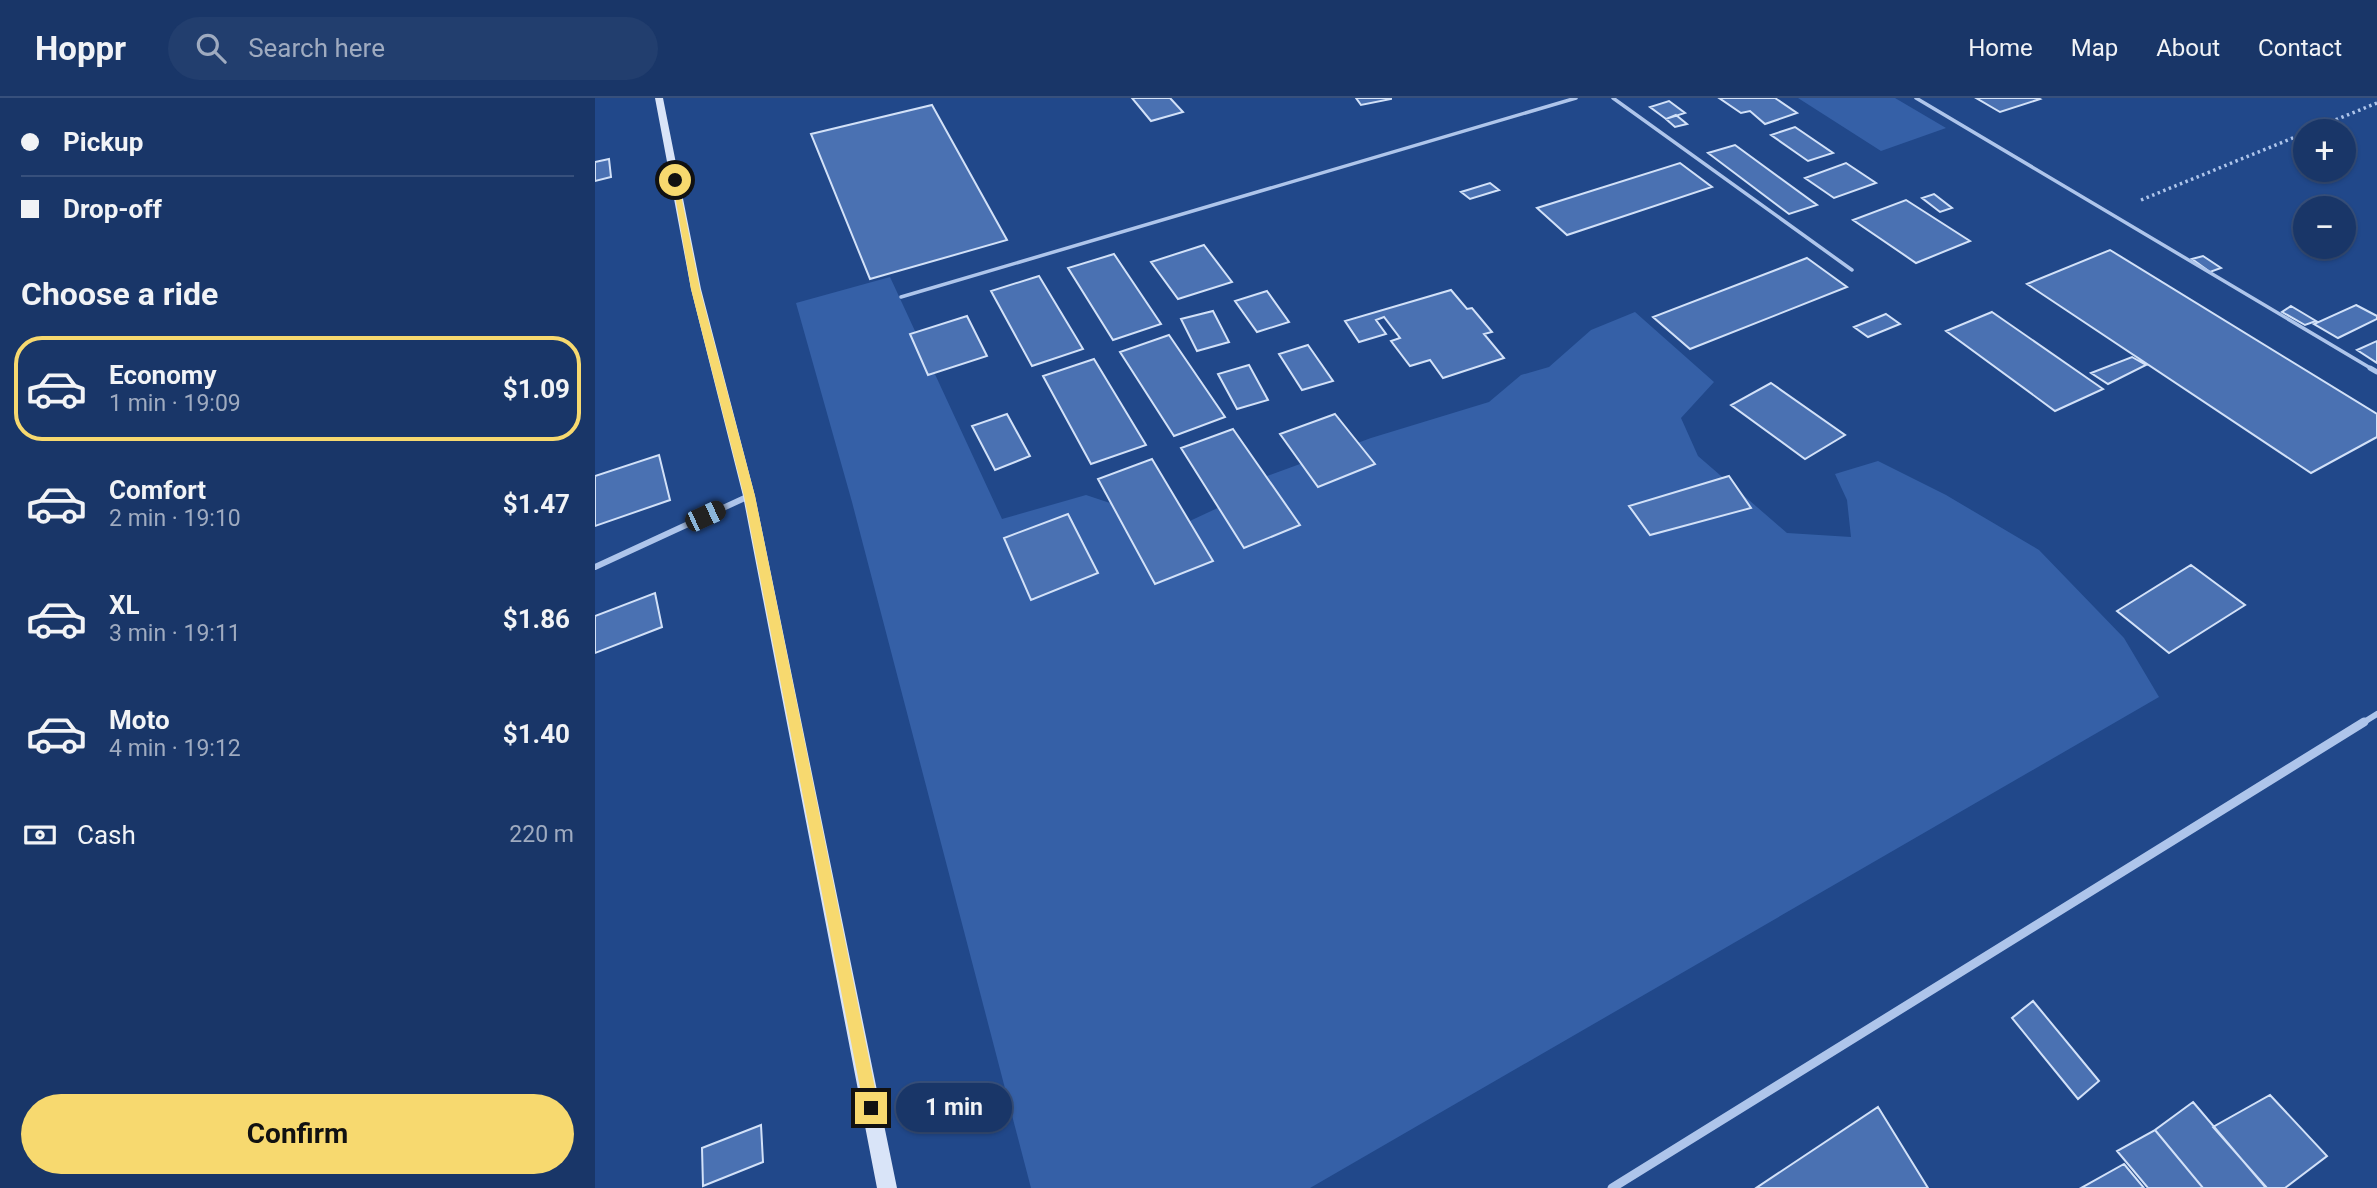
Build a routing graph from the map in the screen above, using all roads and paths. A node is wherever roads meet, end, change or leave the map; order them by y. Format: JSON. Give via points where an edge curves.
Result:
{"nodes":[{"id":1,"x":659,"y":98,"type":"edge"},
{"id":2,"x":1576,"y":98,"type":"edge"},
{"id":3,"x":1613,"y":98,"type":"edge"},
{"id":4,"x":1916,"y":98,"type":"edge"},
{"id":5,"x":2377,"y":103,"type":"edge"},
{"id":6,"x":2338,"y":119,"type":"edge"},
{"id":7,"x":2293,"y":137,"type":"edge"},
{"id":8,"x":2109,"y":213,"type":"junction"},
{"id":9,"x":1852,"y":270,"type":"dead end"},
{"id":10,"x":901,"y":297,"type":"dead end"},
{"id":11,"x":2377,"y":372,"type":"edge"},
{"id":12,"x":750,"y":496,"type":"junction"},
{"id":13,"x":595,"y":566,"type":"edge"},
{"id":14,"x":2377,"y":714,"type":"edge"},
{"id":15,"x":887,"y":1188,"type":"edge"},
{"id":16,"x":1612,"y":1188,"type":"edge"}],
"edges":[{"from":1,"to":12,"type":"main road","via":[[696,289]]},
{"from":2,"to":10,"type":"lane"},
{"from":3,"to":9,"type":"lane"},
{"from":4,"to":8,"type":"lane"},
{"from":5,"to":6,"type":"path"},
{"from":7,"to":8,"type":"path"},
{"from":8,"to":11,"type":"lane"},
{"from":12,"to":13,"type":"street"},
{"from":12,"to":15,"type":"main road"},
{"from":14,"to":16,"type":"street"}]}
